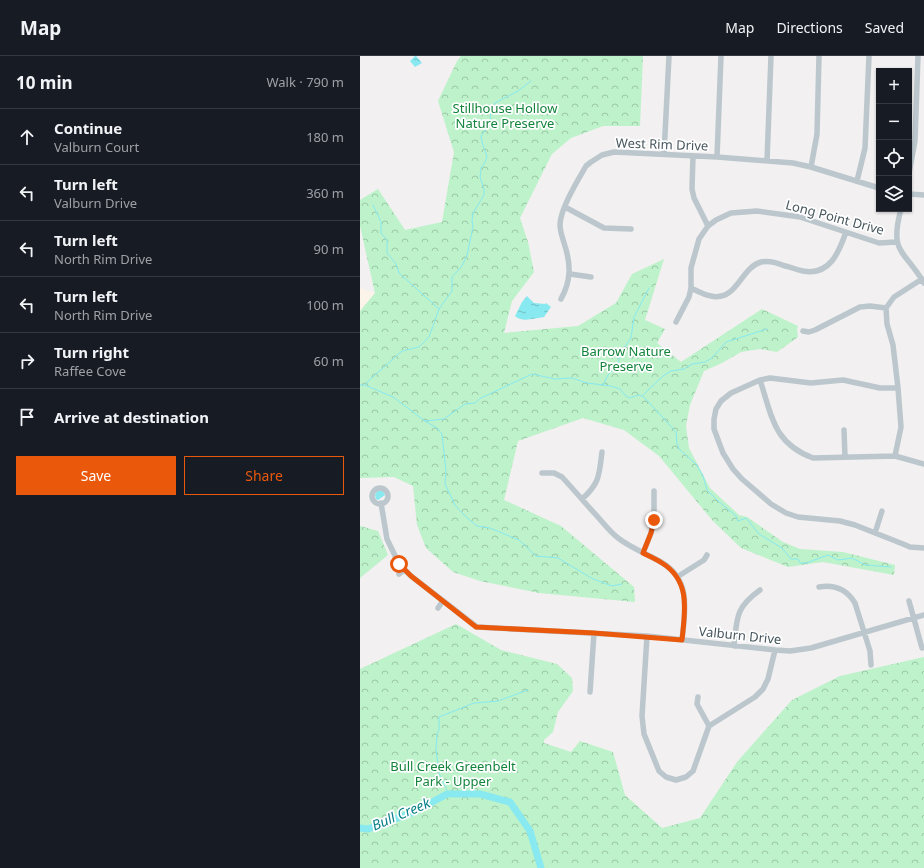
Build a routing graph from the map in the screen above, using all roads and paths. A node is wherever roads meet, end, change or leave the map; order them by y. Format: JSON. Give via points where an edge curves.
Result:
{"nodes":[{"id":1,"x":669,"y":56,"type":"edge"},
{"id":2,"x":721,"y":56,"type":"edge"},
{"id":3,"x":771,"y":56,"type":"edge"},
{"id":4,"x":819,"y":56,"type":"edge"},
{"id":5,"x":869,"y":56,"type":"edge"},
{"id":6,"x":918,"y":56,"type":"edge"},
{"id":7,"x":664,"y":154,"type":"junction"},
{"id":8,"x":693,"y":156,"type":"junction"},
{"id":9,"x":717,"y":157,"type":"junction"},
{"id":10,"x":912,"y":157,"type":"edge"},
{"id":11,"x":767,"y":161,"type":"junction"},
{"id":12,"x":811,"y":167,"type":"junction"},
{"id":13,"x":856,"y":181,"type":"junction"},
{"id":14,"x":876,"y":187,"type":"edge"},
{"id":15,"x":912,"y":194,"type":"edge"},
{"id":16,"x":924,"y":195,"type":"edge"},
{"id":17,"x":565,"y":207,"type":"junction"},
{"id":18,"x":900,"y":212,"type":"edge"},
{"id":19,"x":708,"y":226,"type":"junction"},
{"id":20,"x":631,"y":229,"type":"dead end"},
{"id":21,"x":846,"y":232,"type":"junction"},
{"id":22,"x":896,"y":242,"type":"junction"},
{"id":23,"x":570,"y":274,"type":"junction"},
{"id":24,"x":591,"y":277,"type":"dead end"},
{"id":25,"x":923,"y":281,"type":"edge"},
{"id":26,"x":691,"y":288,"type":"junction"},
{"id":27,"x":561,"y":299,"type":"dead end"},
{"id":28,"x":886,"y":308,"type":"junction"},
{"id":29,"x":676,"y":322,"type":"dead end"},
{"id":30,"x":803,"y":331,"type":"dead end"},
{"id":31,"x":760,"y":380,"type":"junction"},
{"id":32,"x":898,"y":388,"type":"junction"},
{"id":33,"x":844,"y":430,"type":"dead end"},
{"id":34,"x":602,"y":452,"type":"dead end"},
{"id":35,"x":895,"y":456,"type":"junction"},
{"id":36,"x":845,"y":457,"type":"junction"},
{"id":37,"x":924,"y":464,"type":"edge"},
{"id":38,"x":542,"y":473,"type":"dead end"},
{"id":39,"x":654,"y":491,"type":"dead end"},
{"id":40,"x":582,"y":499,"type":"junction"},
{"id":41,"x":381,"y":504,"type":"dead end"},
{"id":42,"x":882,"y":511,"type":"dead end"},
{"id":43,"x":875,"y":533,"type":"junction"},
{"id":44,"x":924,"y":548,"type":"edge"},
{"id":45,"x":643,"y":553,"type":"junction"},
{"id":46,"x":707,"y":555,"type":"dead end"},
{"id":47,"x":677,"y":577,"type":"junction"},
{"id":48,"x":819,"y":587,"type":"dead end"},
{"id":49,"x":760,"y":590,"type":"dead end"},
{"id":50,"x":909,"y":600,"type":"dead end"},
{"id":51,"x":442,"y":602,"type":"junction"},
{"id":52,"x":438,"y":608,"type":"dead end"},
{"id":53,"x":924,"y":615,"type":"edge"},
{"id":54,"x":913,"y":619,"type":"junction"},
{"id":55,"x":594,"y":633,"type":"junction"},
{"id":56,"x":864,"y":633,"type":"junction"},
{"id":57,"x":647,"y":636,"type":"junction"},
{"id":58,"x":682,"y":640,"type":"junction"},
{"id":59,"x":734,"y":646,"type":"junction"},
{"id":60,"x":922,"y":648,"type":"dead end"},
{"id":61,"x":775,"y":650,"type":"junction"},
{"id":62,"x":871,"y":665,"type":"dead end"},
{"id":63,"x":590,"y":692,"type":"dead end"},
{"id":64,"x":698,"y":696,"type":"dead end"},
{"id":65,"x":709,"y":726,"type":"junction"}],
"edges":[{"from":1,"to":7,"type":"street"},
{"from":2,"to":9,"type":"street"},
{"from":3,"to":11,"type":"street"},
{"from":4,"to":12,"type":"street","via":[[817,134]]},
{"from":5,"to":13,"type":"street","via":[[865,148]]},
{"from":6,"to":10,"type":"street","via":[[915,141]]},
{"from":7,"to":8,"type":"street","name":"West Rim Drive"},
{"from":7,"to":17,"type":"street","name":"West Rim Drive","via":[[614,152],[602,155],[586,166]]},
{"from":8,"to":9,"type":"street","name":"West Rim Drive"},
{"from":8,"to":19,"type":"street","via":[[692,189]]},
{"from":9,"to":11,"type":"street","name":"West Rim Drive"},
{"from":11,"to":12,"type":"street","name":"West Rim Drive"},
{"from":12,"to":13,"type":"street","name":"West Rim Drive"},
{"from":13,"to":14,"type":"street","name":"West Rim Drive"},
{"from":15,"to":16,"type":"street"},
{"from":17,"to":20,"type":"street","via":[[604,228]]},
{"from":17,"to":23,"type":"street","name":"West Rim Drive","via":[[560,225]]},
{"from":18,"to":22,"type":"street"},
{"from":19,"to":21,"type":"street","name":"Long Point Drive","via":[[731,213],[757,211],[800,217]]},
{"from":19,"to":26,"type":"street","name":"Long Point Drive","via":[[699,239],[693,257]]},
{"from":21,"to":22,"type":"street","name":"Long Point Drive","via":[[879,242]]},
{"from":21,"to":26,"type":"street","via":[[833,262],[815,271],[802,271],[777,263],[763,262],[751,268],[732,291],[722,296],[712,296]]},
{"from":22,"to":25,"type":"street"},
{"from":23,"to":24,"type":"street"},
{"from":23,"to":27,"type":"street","name":"West Rim Drive"},
{"from":25,"to":28,"type":"street","via":[[894,297]]},
{"from":26,"to":29,"type":"street","name":"Long Point Drive"},
{"from":28,"to":30,"type":"street","via":[[860,307],[814,330]]},
{"from":28,"to":32,"type":"street"},
{"from":31,"to":32,"type":"street","via":[[770,378],[811,383],[843,380],[880,388]]},
{"from":31,"to":36,"type":"street","via":[[774,424],[788,444],[814,458]]},
{"from":31,"to":43,"type":"street","via":[[731,393],[716,409],[714,429],[723,453],[733,469],[771,504],[786,513],[798,517],[840,521]]},
{"from":32,"to":35,"type":"street","via":[[900,427]]},
{"from":33,"to":36,"type":"street"},
{"from":34,"to":40,"type":"street","via":[[596,484]]},
{"from":35,"to":36,"type":"street"},
{"from":35,"to":37,"type":"street"},
{"from":38,"to":40,"type":"street","via":[[554,473],[562,477]]},
{"from":39,"to":45,"type":"street","via":[[654,520]]},
{"from":40,"to":45,"type":"street","via":[[618,538]]},
{"from":41,"to":51,"type":"street","via":[[387,540],[402,572]]},
{"from":42,"to":43,"type":"street"},
{"from":43,"to":44,"type":"street","via":[[910,547]]},
{"from":45,"to":47,"type":"street","via":[[670,568]]},
{"from":46,"to":47,"type":"street","via":[[704,560]]},
{"from":47,"to":58,"type":"street","via":[[683,589],[686,607]]},
{"from":48,"to":56,"type":"street","via":[[828,586],[847,592],[855,603]]},
{"from":49,"to":59,"type":"street","via":[[746,601],[737,616]]},
{"from":50,"to":54,"type":"street"},
{"from":51,"to":52,"type":"street"},
{"from":51,"to":55,"type":"street","name":"Valburn Drive","via":[[476,627]]},
{"from":53,"to":54,"type":"street","name":"Valburn Drive"},
{"from":54,"to":56,"type":"street","name":"Valburn Drive"},
{"from":54,"to":60,"type":"street"},
{"from":55,"to":57,"type":"street","name":"Valburn Drive"},
{"from":55,"to":63,"type":"street"},
{"from":56,"to":61,"type":"street","name":"Valburn Drive","via":[[811,648]]},
{"from":56,"to":62,"type":"street","via":[[870,651]]},
{"from":57,"to":58,"type":"street","name":"Valburn Drive"},
{"from":57,"to":65,"type":"street","via":[[642,716],[644,734],[659,771],[666,777],[676,780],[686,777],[693,771]]},
{"from":58,"to":59,"type":"street","name":"Valburn Drive"},
{"from":59,"to":61,"type":"street","name":"Valburn Drive"},
{"from":61,"to":65,"type":"street","via":[[763,689],[755,697]]},
{"from":64,"to":65,"type":"street","via":[[697,704]]}]}
